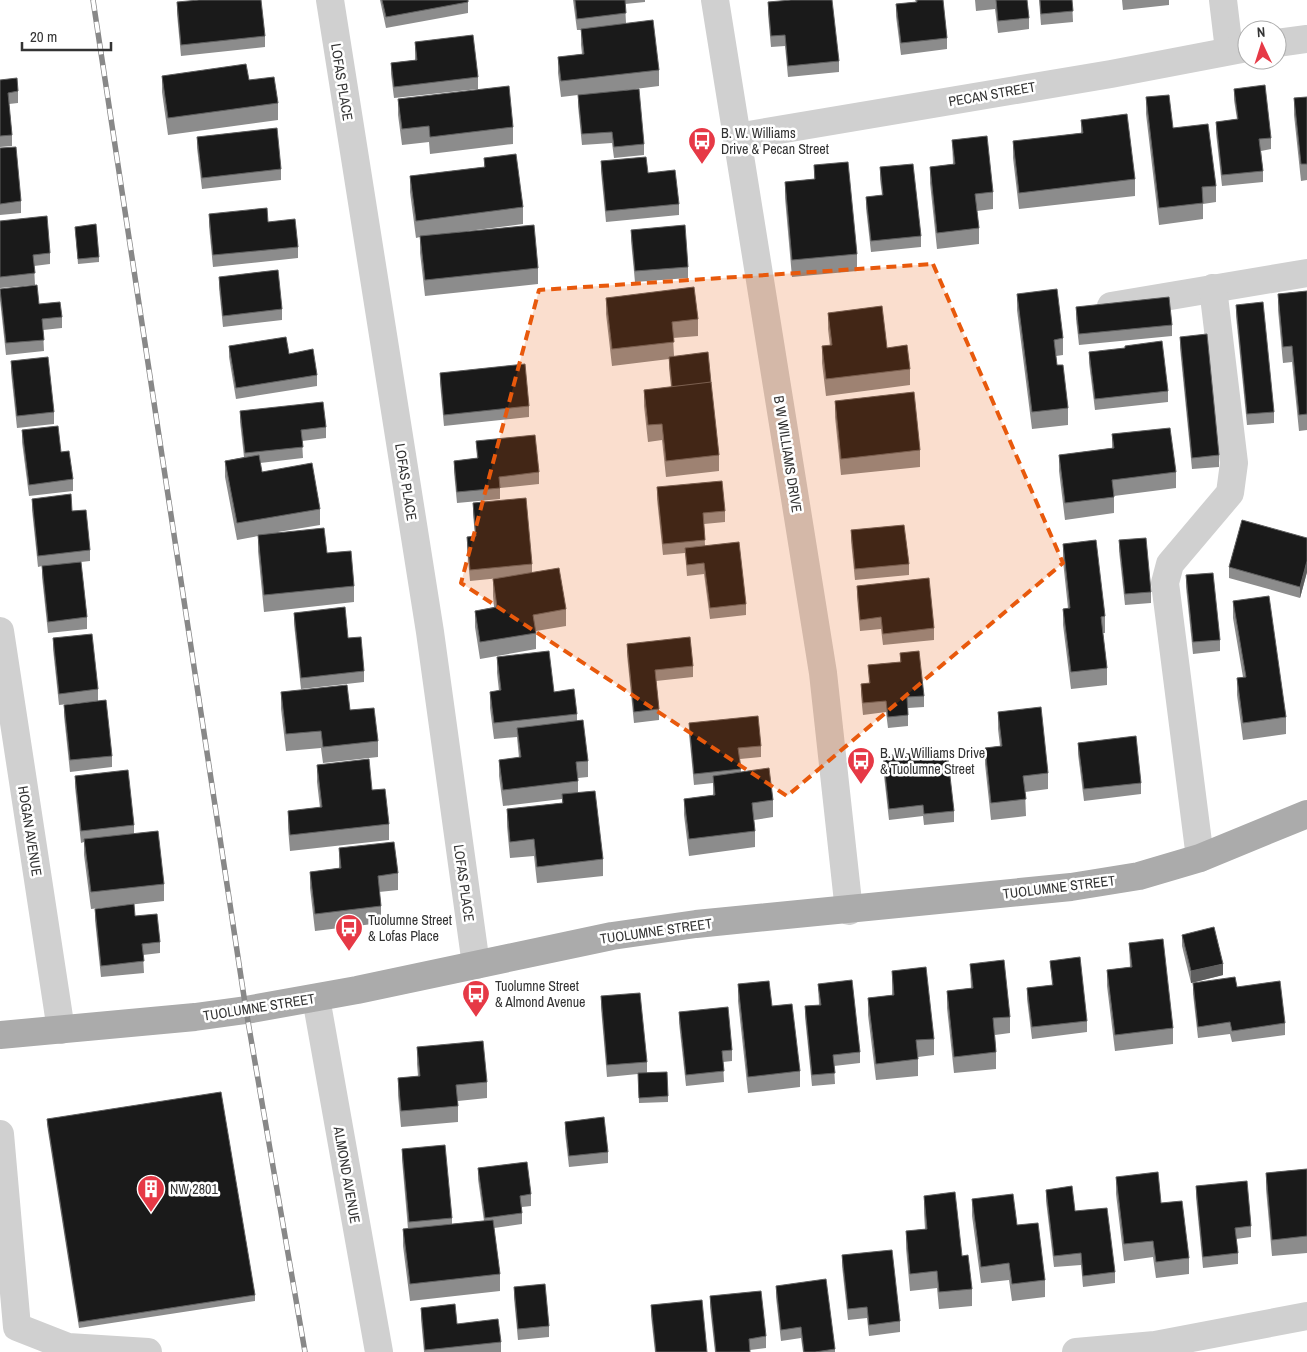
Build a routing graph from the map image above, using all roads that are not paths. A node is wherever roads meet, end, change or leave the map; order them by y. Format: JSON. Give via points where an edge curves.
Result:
{"nodes":[{"id":1,"x":330,"y":0,"type":"edge"},
{"id":2,"x":715,"y":0,"type":"edge"},
{"id":3,"x":1223,"y":0,"type":"edge"},
{"id":4,"x":1307,"y":39,"type":"edge"},
{"id":5,"x":1287,"y":42,"type":"edge"},
{"id":6,"x":1237,"y":46,"type":"edge"},
{"id":7,"x":1237,"y":49,"type":"edge"},
{"id":8,"x":737,"y":137,"type":"junction"},
{"id":9,"x":1307,"y":273,"type":"edge"},
{"id":10,"x":1213,"y":288,"type":"junction"},
{"id":11,"x":1095,"y":309,"type":"edge"},
{"id":12,"x":0,"y":631,"type":"edge"},
{"id":13,"x":1307,"y":814,"type":"edge"},
{"id":14,"x":1200,"y":858,"type":"junction"},
{"id":15,"x":849,"y":910,"type":"junction"},
{"id":16,"x":476,"y":965,"type":"junction"},
{"id":17,"x":316,"y":998,"type":"junction"},
{"id":18,"x":60,"y":1030,"type":"junction"},
{"id":19,"x":0,"y":1035,"type":"edge"},
{"id":20,"x":0,"y":1134,"type":"edge"},
{"id":21,"x":1307,"y":1316,"type":"edge"},
{"id":22,"x":17,"y":1340,"type":"edge"},
{"id":23,"x":148,"y":1352,"type":"edge"},
{"id":24,"x":379,"y":1352,"type":"edge"},
{"id":25,"x":1076,"y":1352,"type":"edge"}],
"edges":[{"from":1,"to":16,"type":"street","name":"LOFAS PLACE","via":[[430,632]]},
{"from":2,"to":8,"type":"street","name":"B W WILLIAMS DRIVE"},
{"from":3,"to":6,"type":"street"},
{"from":4,"to":5,"type":"street"},
{"from":7,"to":8,"type":"street","name":"PECAN STREET","via":[[1101,76]]},
{"from":8,"to":15,"type":"street","name":"B W WILLIAMS DRIVE","via":[[823,672]]},
{"from":9,"to":10,"type":"street"},
{"from":10,"to":11,"type":"street"},
{"from":10,"to":14,"type":"street","via":[[1234,463],[1230,494],[1170,564],[1165,583]]},
{"from":12,"to":18,"type":"street","name":"HOGAN AVENUE"},
{"from":13,"to":14,"type":"main road","name":"TUOLUMNE STREET"},
{"from":14,"to":15,"type":"main road","name":"TUOLUMNE STREET","via":[[1139,876],[1071,887]]},
{"from":15,"to":16,"type":"main road","name":"TUOLUMNE STREET","via":[[696,924],[612,936]]},
{"from":16,"to":17,"type":"main road","name":"TUOLUMNE STREET"},
{"from":17,"to":18,"type":"main road","name":"TUOLUMNE STREET","via":[[195,1017]]},
{"from":17,"to":24,"type":"street","name":"ALMOND AVENUE"},
{"from":18,"to":19,"type":"main road","name":"TUOLUMNE STREET"},
{"from":20,"to":22,"type":"street"},
{"from":21,"to":25,"type":"street","via":[[1156,1346]]},
{"from":22,"to":23,"type":"street"}]}
